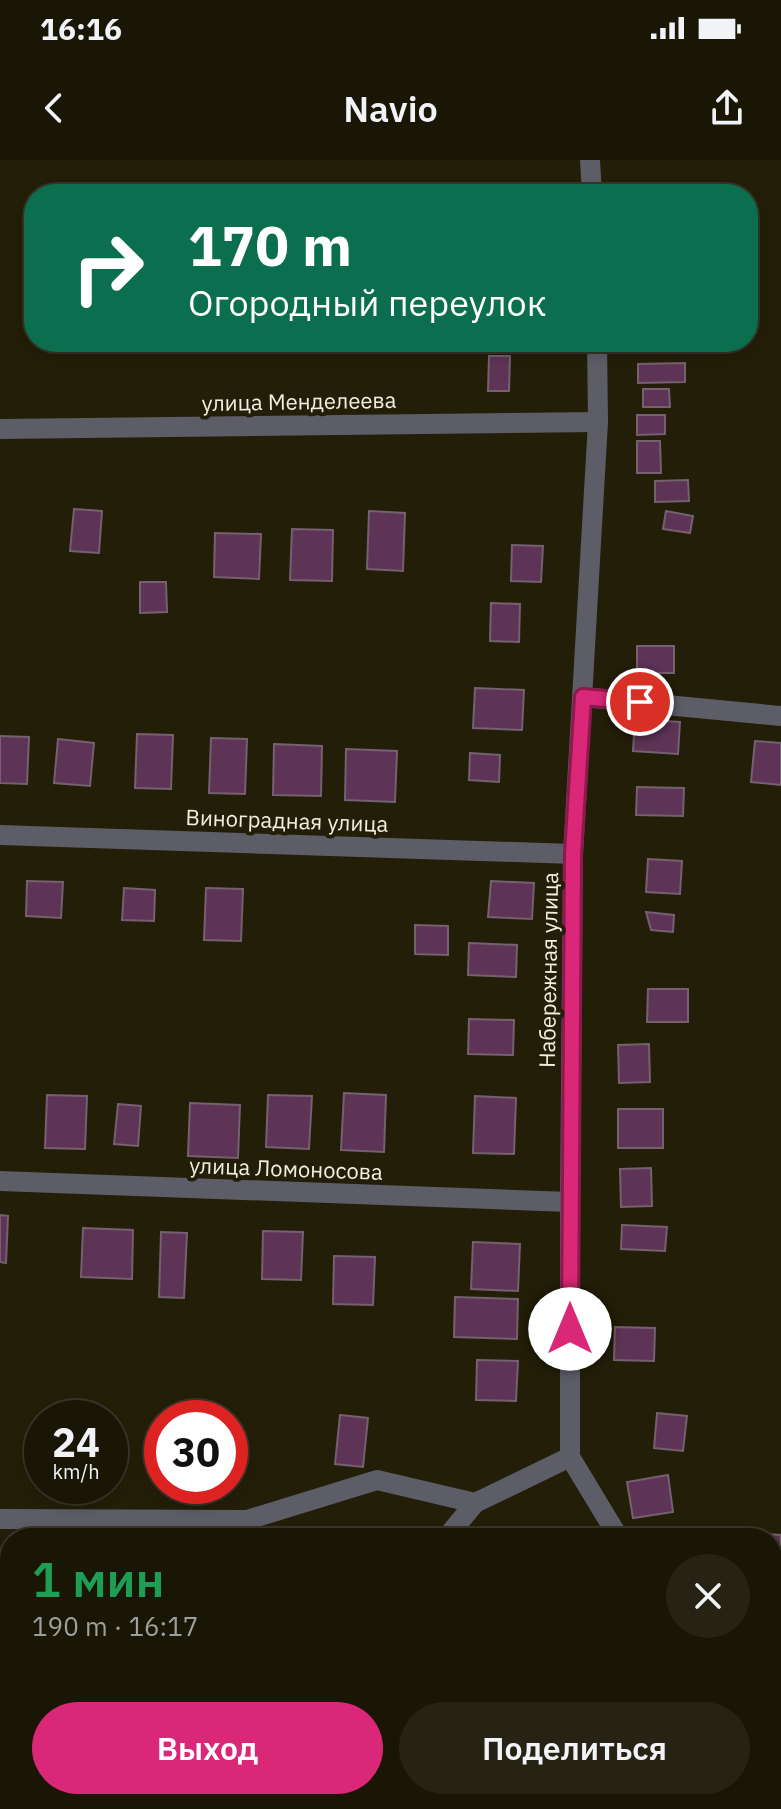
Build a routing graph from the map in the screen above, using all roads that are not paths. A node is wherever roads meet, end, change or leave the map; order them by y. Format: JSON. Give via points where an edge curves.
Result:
{"nodes":[{"id":1,"x":590,"y":160,"type":"edge"},
{"id":2,"x":591,"y":184,"type":"edge"},
{"id":3,"x":597,"y":352,"type":"edge"},
{"id":4,"x":598,"y":422,"type":"junction"},
{"id":5,"x":0,"y":429,"type":"edge"},
{"id":6,"x":583,"y":697,"type":"junction"},
{"id":7,"x":781,"y":716,"type":"edge"},
{"id":8,"x":0,"y":835,"type":"edge"},
{"id":9,"x":573,"y":854,"type":"junction"},
{"id":10,"x":0,"y":1181,"type":"edge"},
{"id":11,"x":570,"y":1202,"type":"junction"},
{"id":12,"x":570,"y":1457,"type":"junction"},
{"id":13,"x":475,"y":1503,"type":"junction"},
{"id":14,"x":0,"y":1519,"type":"edge"},
{"id":15,"x":454,"y":1528,"type":"edge"},
{"id":16,"x":613,"y":1528,"type":"edge"}],
"edges":[{"from":1,"to":2,"type":"street"},
{"from":3,"to":4,"type":"street","name":"Набережная улица"},
{"from":4,"to":5,"type":"street","name":"улица Менделеева"},
{"from":4,"to":6,"type":"street","name":"Набережная улица"},
{"from":6,"to":7,"type":"street"},
{"from":6,"to":9,"type":"street","name":"Набережная улица"},
{"from":8,"to":9,"type":"street","name":"Виноградная улица"},
{"from":9,"to":11,"type":"street","name":"Набережная улица"},
{"from":10,"to":11,"type":"street","name":"улица Ломоносова"},
{"from":11,"to":12,"type":"street","name":"Набережная улица"},
{"from":12,"to":13,"type":"street"},
{"from":12,"to":16,"type":"street"},
{"from":13,"to":14,"type":"street","via":[[377,1480],[247,1520]]},
{"from":13,"to":15,"type":"street"}]}
